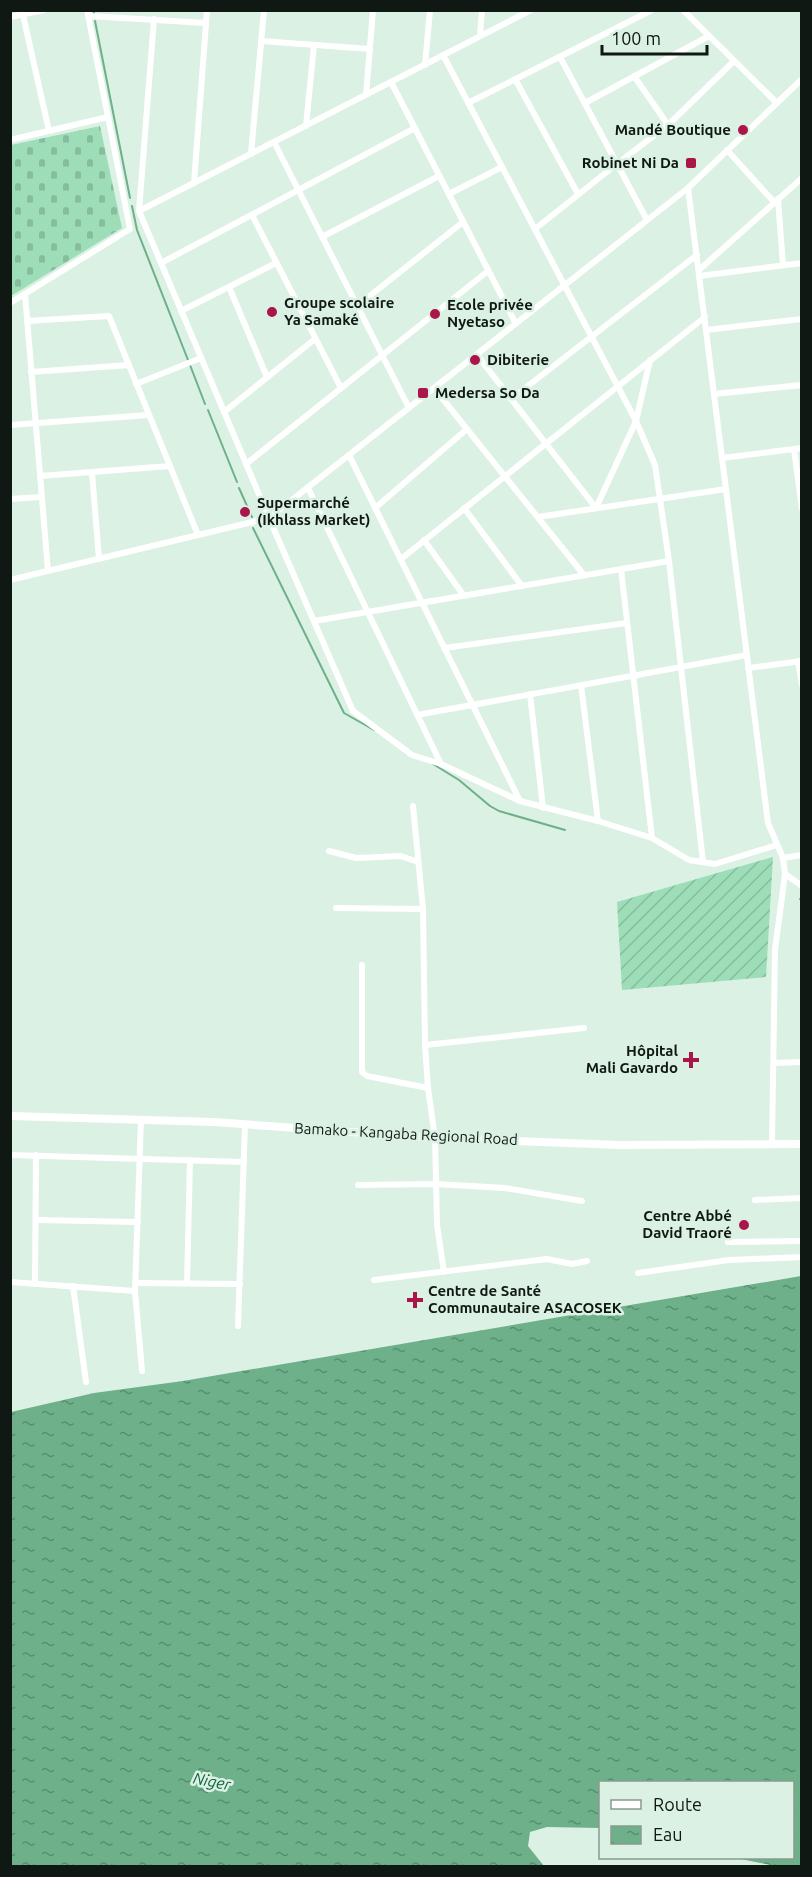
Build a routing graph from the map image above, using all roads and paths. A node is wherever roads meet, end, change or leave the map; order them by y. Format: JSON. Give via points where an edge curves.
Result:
{"nodes":[{"id":1,"x":44,"y":10,"type":"edge"},
{"id":2,"x":207,"y":10,"type":"edge"},
{"id":3,"x":264,"y":10,"type":"edge"},
{"id":4,"x":373,"y":10,"type":"edge"},
{"id":5,"x":429,"y":10,"type":"edge"},
{"id":6,"x":482,"y":10,"type":"edge"},
{"id":7,"x":531,"y":10,"type":"edge"},
{"id":8,"x":652,"y":10,"type":"edge"},
{"id":9,"x":682,"y":10,"type":"edge"},
{"id":10,"x":88,"y":13,"type":"edge"},
{"id":11,"x":23,"y":15,"type":"junction"},
{"id":12,"x":10,"y":17,"type":"edge"},
{"id":13,"x":154,"y":19,"type":"junction"},
{"id":14,"x":206,"y":22,"type":"junction"},
{"id":15,"x":480,"y":36,"type":"junction"},
{"id":16,"x":709,"y":36,"type":"junction"},
{"id":17,"x":261,"y":41,"type":"junction"},
{"id":18,"x":314,"y":45,"type":"junction"},
{"id":19,"x":370,"y":49,"type":"junction"},
{"id":20,"x":443,"y":56,"type":"junction"},
{"id":21,"x":560,"y":57,"type":"junction"},
{"id":22,"x":734,"y":61,"type":"junction"},
{"id":23,"x":425,"y":65,"type":"junction"},
{"id":24,"x":634,"y":76,"type":"junction"},
{"id":25,"x":801,"y":79,"type":"edge"},
{"id":26,"x":515,"y":80,"type":"junction"},
{"id":27,"x":391,"y":82,"type":"junction"},
{"id":28,"x":366,"y":95,"type":"junction"},
{"id":29,"x":468,"y":103,"type":"junction"},
{"id":30,"x":585,"y":103,"type":"junction"},
{"id":31,"x":777,"y":103,"type":"junction"},
{"id":32,"x":108,"y":117,"type":"junction"},
{"id":33,"x":668,"y":125,"type":"junction"},
{"id":34,"x":306,"y":126,"type":"junction"},
{"id":35,"x":415,"y":128,"type":"junction"},
{"id":36,"x":49,"y":131,"type":"junction"},
{"id":37,"x":10,"y":140,"type":"edge"},
{"id":38,"x":274,"y":142,"type":"junction"},
{"id":39,"x":728,"y":150,"type":"junction"},
{"id":40,"x":251,"y":154,"type":"junction"},
{"id":41,"x":618,"y":163,"type":"junction"},
{"id":42,"x":502,"y":167,"type":"junction"},
{"id":43,"x":440,"y":176,"type":"junction"},
{"id":44,"x":801,"y":178,"type":"edge"},
{"id":45,"x":194,"y":183,"type":"junction"},
{"id":46,"x":688,"y":188,"type":"junction"},
{"id":47,"x":299,"y":190,"type":"junction"},
{"id":48,"x":449,"y":194,"type":"junction"},
{"id":49,"x":578,"y":194,"type":"junction"},
{"id":50,"x":140,"y":200,"type":"junction"},
{"id":51,"x":776,"y":200,"type":"junction"},
{"id":52,"x":125,"y":203,"type":"junction"},
{"id":53,"x":139,"y":211,"type":"junction"},
{"id":54,"x":252,"y":215,"type":"junction"},
{"id":55,"x":647,"y":220,"type":"junction"},
{"id":56,"x":463,"y":222,"type":"junction"},
{"id":57,"x":535,"y":229,"type":"junction"},
{"id":58,"x":322,"y":237,"type":"junction"},
{"id":59,"x":697,"y":255,"type":"junction"},
{"id":60,"x":276,"y":263,"type":"junction"},
{"id":61,"x":801,"y":263,"type":"edge"},
{"id":62,"x":161,"y":264,"type":"junction"},
{"id":63,"x":783,"y":265,"type":"junction"},
{"id":64,"x":488,"y":271,"type":"junction"},
{"id":65,"x":699,"y":273,"type":"junction"},
{"id":66,"x":565,"y":286,"type":"junction"},
{"id":67,"x":229,"y":287,"type":"junction"},
{"id":68,"x":25,"y":294,"type":"junction"},
{"id":69,"x":10,"y":303,"type":"edge"},
{"id":70,"x":357,"y":306,"type":"junction"},
{"id":71,"x":181,"y":311,"type":"junction"},
{"id":72,"x":705,"y":317,"type":"junction"},
{"id":73,"x":801,"y":319,"type":"edge"},
{"id":74,"x":27,"y":321,"type":"junction"},
{"id":75,"x":516,"y":324,"type":"junction"},
{"id":76,"x":706,"y":330,"type":"junction"},
{"id":77,"x":592,"y":338,"type":"junction"},
{"id":78,"x":315,"y":339,"type":"junction"},
{"id":79,"x":382,"y":355,"type":"junction"},
{"id":80,"x":477,"y":355,"type":"junction"},
{"id":81,"x":201,"y":358,"type":"junction"},
{"id":82,"x":650,"y":360,"type":"junction"},
{"id":83,"x":129,"y":365,"type":"junction"},
{"id":84,"x":31,"y":372,"type":"junction"},
{"id":85,"x":267,"y":377,"type":"junction"},
{"id":86,"x":136,"y":384,"type":"junction"},
{"id":87,"x":801,"y":385,"type":"edge"},
{"id":88,"x":618,"y":387,"type":"junction"},
{"id":89,"x":340,"y":388,"type":"junction"},
{"id":90,"x":434,"y":388,"type":"junction"},
{"id":91,"x":714,"y":394,"type":"junction"},
{"id":92,"x":511,"y":399,"type":"junction"},
{"id":93,"x":409,"y":408,"type":"junction"},
{"id":94,"x":224,"y":412,"type":"junction"},
{"id":95,"x":149,"y":415,"type":"junction"},
{"id":96,"x":636,"y":421,"type":"junction"},
{"id":97,"x":35,"y":423,"type":"junction"},
{"id":98,"x":10,"y":425,"type":"edge"},
{"id":99,"x":467,"y":429,"type":"junction"},
{"id":100,"x":545,"y":443,"type":"junction"},
{"id":101,"x":801,"y":448,"type":"edge"},
{"id":102,"x":794,"y":449,"type":"junction"},
{"id":103,"x":349,"y":455,"type":"junction"},
{"id":104,"x":722,"y":458,"type":"junction"},
{"id":105,"x":246,"y":464,"type":"junction"},
{"id":106,"x":170,"y":466,"type":"junction"},
{"id":107,"x":92,"y":472,"type":"junction"},
{"id":108,"x":40,"y":476,"type":"junction"},
{"id":109,"x":505,"y":476,"type":"junction"},
{"id":110,"x":308,"y":488,"type":"junction"},
{"id":111,"x":726,"y":489,"type":"junction"},
{"id":112,"x":41,"y":497,"type":"junction"},
{"id":113,"x":10,"y":499,"type":"edge"},
{"id":114,"x":660,"y":499,"type":"junction"},
{"id":115,"x":375,"y":508,"type":"junction"},
{"id":116,"x":464,"y":508,"type":"junction"},
{"id":117,"x":596,"y":508,"type":"junction"},
{"id":118,"x":801,"y":509,"type":"edge"},
{"id":119,"x":538,"y":517,"type":"junction"},
{"id":120,"x":269,"y":518,"type":"junction"},
{"id":121,"x":198,"y":535,"type":"junction"},
{"id":122,"x":424,"y":540,"type":"junction"},
{"id":123,"x":99,"y":559,"type":"junction"},
{"id":124,"x":400,"y":559,"type":"junction"},
{"id":125,"x":669,"y":561,"type":"junction"},
{"id":126,"x":621,"y":569,"type":"junction"},
{"id":127,"x":48,"y":571,"type":"junction"},
{"id":128,"x":584,"y":575,"type":"junction"},
{"id":129,"x":10,"y":580,"type":"edge"},
{"id":130,"x":522,"y":586,"type":"junction"},
{"id":131,"x":464,"y":596,"type":"junction"},
{"id":132,"x":422,"y":603,"type":"junction"},
{"id":133,"x":368,"y":612,"type":"junction"},
{"id":134,"x":314,"y":621,"type":"junction"},
{"id":135,"x":627,"y":623,"type":"junction"},
{"id":136,"x":444,"y":648,"type":"junction"},
{"id":137,"x":747,"y":655,"type":"junction"},
{"id":138,"x":800,"y":661,"type":"edge"},
{"id":139,"x":681,"y":667,"type":"junction"},
{"id":140,"x":748,"y":668,"type":"junction"},
{"id":141,"x":633,"y":675,"type":"junction"},
{"id":142,"x":581,"y":685,"type":"junction"},
{"id":143,"x":801,"y":685,"type":"edge"},
{"id":144,"x":530,"y":694,"type":"junction"},
{"id":145,"x":472,"y":705,"type":"junction"},
{"id":146,"x":417,"y":715,"type":"junction"},
{"id":147,"x":441,"y":764,"type":"junction"},
{"id":148,"x":520,"y":801,"type":"junction"},
{"id":149,"x":413,"y":806,"type":"dead end"},
{"id":150,"x":543,"y":808,"type":"junction"},
{"id":151,"x":598,"y":821,"type":"junction"},
{"id":152,"x":652,"y":838,"type":"junction"},
{"id":153,"x":777,"y":845,"type":"junction"},
{"id":154,"x":329,"y":851,"type":"dead end"},
{"id":155,"x":801,"y":855,"type":"edge"},
{"id":156,"x":783,"y":858,"type":"junction"},
{"id":157,"x":418,"y":862,"type":"junction"},
{"id":158,"x":703,"y":862,"type":"junction"},
{"id":159,"x":785,"y":874,"type":"junction"},
{"id":160,"x":801,"y":886,"type":"edge"},
{"id":161,"x":336,"y":908,"type":"dead end"},
{"id":162,"x":423,"y":909,"type":"junction"},
{"id":163,"x":362,"y":965,"type":"dead end"},
{"id":164,"x":584,"y":1028,"type":"dead end"},
{"id":165,"x":425,"y":1045,"type":"junction"},
{"id":166,"x":801,"y":1062,"type":"edge"},
{"id":167,"x":774,"y":1063,"type":"junction"},
{"id":168,"x":428,"y":1088,"type":"junction"},
{"id":169,"x":10,"y":1116,"type":"edge"},
{"id":170,"x":141,"y":1120,"type":"junction"},
{"id":171,"x":245,"y":1125,"type":"junction"},
{"id":172,"x":435,"y":1138,"type":"junction"},
{"id":173,"x":772,"y":1144,"type":"junction"},
{"id":174,"x":801,"y":1144,"type":"edge"},
{"id":175,"x":10,"y":1155,"type":"edge"},
{"id":176,"x":36,"y":1155,"type":"junction"},
{"id":177,"x":140,"y":1159,"type":"junction"},
{"id":178,"x":190,"y":1160,"type":"junction"},
{"id":179,"x":244,"y":1162,"type":"junction"},
{"id":180,"x":358,"y":1185,"type":"dead end"},
{"id":181,"x":436,"y":1185,"type":"junction"},
{"id":182,"x":801,"y":1198,"type":"edge"},
{"id":183,"x":754,"y":1200,"type":"dead end"},
{"id":184,"x":582,"y":1201,"type":"dead end"},
{"id":185,"x":36,"y":1220,"type":"junction"},
{"id":186,"x":138,"y":1222,"type":"junction"},
{"id":187,"x":801,"y":1241,"type":"edge"},
{"id":188,"x":729,"y":1242,"type":"dead end"},
{"id":189,"x":801,"y":1257,"type":"edge"},
{"id":190,"x":587,"y":1261,"type":"dead end"},
{"id":191,"x":444,"y":1272,"type":"junction"},
{"id":192,"x":638,"y":1273,"type":"dead end"},
{"id":193,"x":374,"y":1280,"type":"dead end"},
{"id":194,"x":10,"y":1282,"type":"edge"},
{"id":195,"x":136,"y":1283,"type":"junction"},
{"id":196,"x":187,"y":1283,"type":"junction"},
{"id":197,"x":35,"y":1284,"type":"junction"},
{"id":198,"x":240,"y":1284,"type":"junction"},
{"id":199,"x":73,"y":1286,"type":"junction"},
{"id":200,"x":135,"y":1291,"type":"junction"},
{"id":201,"x":238,"y":1326,"type":"dead end"},
{"id":202,"x":142,"y":1371,"type":"dead end"},
{"id":203,"x":86,"y":1382,"type":"dead end"}],
"edges":[{"from":1,"to":11,"type":"street"},
{"from":2,"to":14,"type":"street"},
{"from":3,"to":17,"type":"street"},
{"from":4,"to":19,"type":"street"},
{"from":5,"to":23,"type":"street"},
{"from":6,"to":15,"type":"street"},
{"from":7,"to":15,"type":"street"},
{"from":8,"to":21,"type":"street"},
{"from":9,"to":16,"type":"street"},
{"from":10,"to":13,"type":"street"},
{"from":10,"to":32,"type":"street"},
{"from":11,"to":12,"type":"street"},
{"from":11,"to":36,"type":"street"},
{"from":13,"to":14,"type":"street"},
{"from":13,"to":50,"type":"street"},
{"from":14,"to":45,"type":"street"},
{"from":15,"to":20,"type":"street"},
{"from":16,"to":22,"type":"street"},
{"from":16,"to":24,"type":"street"},
{"from":17,"to":18,"type":"street"},
{"from":17,"to":40,"type":"street"},
{"from":18,"to":19,"type":"street"},
{"from":18,"to":34,"type":"street"},
{"from":19,"to":28,"type":"street"},
{"from":20,"to":23,"type":"street"},
{"from":20,"to":29,"type":"street"},
{"from":21,"to":26,"type":"street"},
{"from":21,"to":30,"type":"street"},
{"from":22,"to":31,"type":"street"},
{"from":22,"to":33,"type":"street"},
{"from":23,"to":27,"type":"street"},
{"from":24,"to":30,"type":"street"},
{"from":24,"to":33,"type":"street"},
{"from":25,"to":31,"type":"street"},
{"from":26,"to":29,"type":"street"},
{"from":26,"to":49,"type":"street"},
{"from":27,"to":28,"type":"street"},
{"from":27,"to":35,"type":"street"},
{"from":28,"to":34,"type":"street"},
{"from":29,"to":42,"type":"street"},
{"from":30,"to":41,"type":"street"},
{"from":31,"to":39,"type":"street"},
{"from":32,"to":36,"type":"street"},
{"from":32,"to":52,"type":"street"},
{"from":33,"to":41,"type":"street"},
{"from":34,"to":38,"type":"street"},
{"from":35,"to":43,"type":"street"},
{"from":35,"to":47,"type":"street"},
{"from":36,"to":37,"type":"street"},
{"from":38,"to":40,"type":"street"},
{"from":38,"to":47,"type":"street"},
{"from":39,"to":46,"type":"street"},
{"from":39,"to":51,"type":"street"},
{"from":40,"to":45,"type":"street"},
{"from":41,"to":49,"type":"street"},
{"from":41,"to":55,"type":"street"},
{"from":42,"to":48,"type":"street"},
{"from":42,"to":57,"type":"street"},
{"from":43,"to":48,"type":"street"},
{"from":43,"to":58,"type":"street"},
{"from":44,"to":51,"type":"street"},
{"from":45,"to":53,"type":"street"},
{"from":46,"to":55,"type":"street"},
{"from":46,"to":59,"type":"street"},
{"from":47,"to":54,"type":"street"},
{"from":47,"to":58,"type":"street"},
{"from":48,"to":56,"type":"street"},
{"from":49,"to":57,"type":"street"},
{"from":50,"to":52,"type":"street"},
{"from":50,"to":53,"type":"street"},
{"from":51,"to":63,"type":"street"},
{"from":51,"to":65,"type":"street"},
{"from":52,"to":68,"type":"street","via":[[130,229]]},
{"from":53,"to":62,"type":"street"},
{"from":54,"to":60,"type":"street"},
{"from":54,"to":62,"type":"street"},
{"from":55,"to":66,"type":"street"},
{"from":56,"to":64,"type":"street"},
{"from":56,"to":70,"type":"street"},
{"from":57,"to":66,"type":"street"},
{"from":58,"to":70,"type":"street"},
{"from":59,"to":65,"type":"street"},
{"from":59,"to":77,"type":"street"},
{"from":60,"to":67,"type":"street"},
{"from":60,"to":78,"type":"street"},
{"from":61,"to":63,"type":"street"},
{"from":62,"to":71,"type":"street"},
{"from":63,"to":65,"type":"street"},
{"from":64,"to":75,"type":"street"},
{"from":64,"to":79,"type":"street"},
{"from":65,"to":72,"type":"street"},
{"from":66,"to":75,"type":"street"},
{"from":66,"to":77,"type":"street"},
{"from":67,"to":71,"type":"street"},
{"from":67,"to":85,"type":"street"},
{"from":68,"to":69,"type":"street"},
{"from":68,"to":74,"type":"street"},
{"from":70,"to":79,"type":"street"},
{"from":71,"to":81,"type":"street"},
{"from":72,"to":76,"type":"street"},
{"from":72,"to":82,"type":"street"},
{"from":73,"to":76,"type":"street"},
{"from":74,"to":83,"type":"street","via":[[109,316]]},
{"from":74,"to":84,"type":"street"},
{"from":75,"to":80,"type":"street"},
{"from":76,"to":91,"type":"street"},
{"from":77,"to":88,"type":"street"},
{"from":77,"to":92,"type":"street"},
{"from":78,"to":85,"type":"street"},
{"from":78,"to":89,"type":"street"},
{"from":79,"to":89,"type":"street"},
{"from":79,"to":93,"type":"street"},
{"from":80,"to":90,"type":"street"},
{"from":80,"to":92,"type":"street"},
{"from":81,"to":86,"type":"street"},
{"from":81,"to":94,"type":"street"},
{"from":82,"to":88,"type":"street"},
{"from":82,"to":96,"type":"street"},
{"from":83,"to":84,"type":"street"},
{"from":83,"to":86,"type":"street"},
{"from":84,"to":97,"type":"street"},
{"from":85,"to":94,"type":"street"},
{"from":86,"to":95,"type":"street"},
{"from":87,"to":91,"type":"street"},
{"from":88,"to":96,"type":"street"},
{"from":88,"to":100,"type":"street"},
{"from":89,"to":105,"type":"street"},
{"from":90,"to":93,"type":"street"},
{"from":90,"to":99,"type":"street"},
{"from":91,"to":104,"type":"street"},
{"from":92,"to":100,"type":"street"},
{"from":93,"to":103,"type":"street"},
{"from":94,"to":105,"type":"street"},
{"from":95,"to":97,"type":"street"},
{"from":95,"to":106,"type":"street"},
{"from":96,"to":114,"type":"street","via":[[655,465]]},
{"from":96,"to":117,"type":"street"},
{"from":97,"to":98,"type":"street"},
{"from":97,"to":108,"type":"street"},
{"from":99,"to":109,"type":"street"},
{"from":99,"to":115,"type":"street"},
{"from":100,"to":109,"type":"street"},
{"from":100,"to":117,"type":"street"},
{"from":101,"to":102,"type":"street"},
{"from":102,"to":104,"type":"street"},
{"from":102,"to":118,"type":"street"},
{"from":103,"to":110,"type":"street"},
{"from":103,"to":115,"type":"street"},
{"from":104,"to":111,"type":"street"},
{"from":105,"to":120,"type":"street"},
{"from":106,"to":107,"type":"street"},
{"from":106,"to":121,"type":"street"},
{"from":107,"to":108,"type":"street"},
{"from":107,"to":123,"type":"street"},
{"from":108,"to":112,"type":"street"},
{"from":109,"to":116,"type":"street"},
{"from":109,"to":119,"type":"street"},
{"from":110,"to":120,"type":"street"},
{"from":110,"to":133,"type":"street"},
{"from":111,"to":114,"type":"street"},
{"from":111,"to":137,"type":"street"},
{"from":112,"to":113,"type":"street"},
{"from":112,"to":127,"type":"street"},
{"from":114,"to":117,"type":"street"},
{"from":114,"to":125,"type":"street"},
{"from":115,"to":124,"type":"street"},
{"from":116,"to":122,"type":"street"},
{"from":116,"to":130,"type":"street"},
{"from":117,"to":119,"type":"street"},
{"from":119,"to":128,"type":"street"},
{"from":120,"to":121,"type":"street"},
{"from":120,"to":134,"type":"street"},
{"from":121,"to":123,"type":"street"},
{"from":122,"to":124,"type":"street"},
{"from":122,"to":131,"type":"street"},
{"from":123,"to":127,"type":"street"},
{"from":124,"to":132,"type":"street"},
{"from":125,"to":126,"type":"street"},
{"from":125,"to":139,"type":"street"},
{"from":126,"to":128,"type":"street"},
{"from":126,"to":135,"type":"street"},
{"from":127,"to":129,"type":"street"},
{"from":128,"to":130,"type":"street"},
{"from":130,"to":131,"type":"street"},
{"from":131,"to":132,"type":"street"},
{"from":132,"to":133,"type":"street"},
{"from":132,"to":136,"type":"street"},
{"from":133,"to":134,"type":"street"},
{"from":133,"to":146,"type":"street"},
{"from":134,"to":147,"type":"street","via":[[353,711],[412,755]]},
{"from":135,"to":136,"type":"street"},
{"from":135,"to":141,"type":"street"},
{"from":136,"to":145,"type":"street"},
{"from":137,"to":139,"type":"street"},
{"from":137,"to":140,"type":"street"},
{"from":138,"to":140,"type":"street"},
{"from":138,"to":143,"type":"street"},
{"from":139,"to":141,"type":"street"},
{"from":139,"to":158,"type":"street"},
{"from":140,"to":153,"type":"street","via":[[768,823]]},
{"from":141,"to":142,"type":"street"},
{"from":141,"to":152,"type":"street"},
{"from":142,"to":144,"type":"street"},
{"from":142,"to":151,"type":"street"},
{"from":144,"to":145,"type":"street"},
{"from":144,"to":150,"type":"street"},
{"from":145,"to":146,"type":"street"},
{"from":145,"to":148,"type":"street"},
{"from":146,"to":147,"type":"street"},
{"from":147,"to":148,"type":"street"},
{"from":148,"to":150,"type":"street"},
{"from":149,"to":157,"type":"street"},
{"from":150,"to":151,"type":"street"},
{"from":151,"to":152,"type":"street"},
{"from":152,"to":158,"type":"street","via":[[689,860]]},
{"from":153,"to":156,"type":"street"},
{"from":153,"to":158,"type":"street","via":[[715,864]]},
{"from":154,"to":157,"type":"street","via":[[356,858],[400,856]]},
{"from":155,"to":156,"type":"street"},
{"from":156,"to":159,"type":"street"},
{"from":157,"to":162,"type":"street"},
{"from":159,"to":160,"type":"street"},
{"from":159,"to":167,"type":"street","via":[[775,950]]},
{"from":161,"to":162,"type":"street"},
{"from":162,"to":165,"type":"street"},
{"from":163,"to":168,"type":"street","via":[[362,1072]]},
{"from":164,"to":165,"type":"street"},
{"from":165,"to":168,"type":"street"},
{"from":166,"to":167,"type":"street"},
{"from":167,"to":173,"type":"street"},
{"from":168,"to":172,"type":"street"},
{"from":169,"to":170,"type":"street","name":"Bamako - Kangaba Regional Road"},
{"from":170,"to":171,"type":"street","name":"Bamako - Kangaba Regional Road"},
{"from":170,"to":177,"type":"street"},
{"from":171,"to":172,"type":"street","name":"Bamako - Kangaba Regional Road"},
{"from":171,"to":179,"type":"street"},
{"from":172,"to":173,"type":"street","name":"Bamako - Kangaba Regional Road","via":[[620,1145]]},
{"from":172,"to":181,"type":"street"},
{"from":173,"to":174,"type":"street","name":"Bamako - Kangaba Regional Road"},
{"from":175,"to":176,"type":"street"},
{"from":176,"to":177,"type":"street"},
{"from":176,"to":185,"type":"street"},
{"from":177,"to":178,"type":"street"},
{"from":177,"to":186,"type":"street"},
{"from":178,"to":179,"type":"street"},
{"from":178,"to":196,"type":"street"},
{"from":179,"to":198,"type":"street"},
{"from":180,"to":181,"type":"street"},
{"from":181,"to":184,"type":"street","via":[[505,1188]]},
{"from":181,"to":191,"type":"street"},
{"from":182,"to":183,"type":"street"},
{"from":185,"to":186,"type":"street"},
{"from":185,"to":197,"type":"street"},
{"from":186,"to":195,"type":"street"},
{"from":187,"to":188,"type":"street"},
{"from":189,"to":192,"type":"street","via":[[729,1260]]},
{"from":190,"to":191,"type":"street","via":[[572,1264],[547,1259]]},
{"from":191,"to":193,"type":"street"},
{"from":194,"to":197,"type":"street"},
{"from":195,"to":196,"type":"street"},
{"from":195,"to":200,"type":"street"},
{"from":196,"to":198,"type":"street"},
{"from":197,"to":199,"type":"street"},
{"from":198,"to":201,"type":"street"},
{"from":199,"to":200,"type":"street"},
{"from":199,"to":203,"type":"street"},
{"from":200,"to":202,"type":"street"}]}
